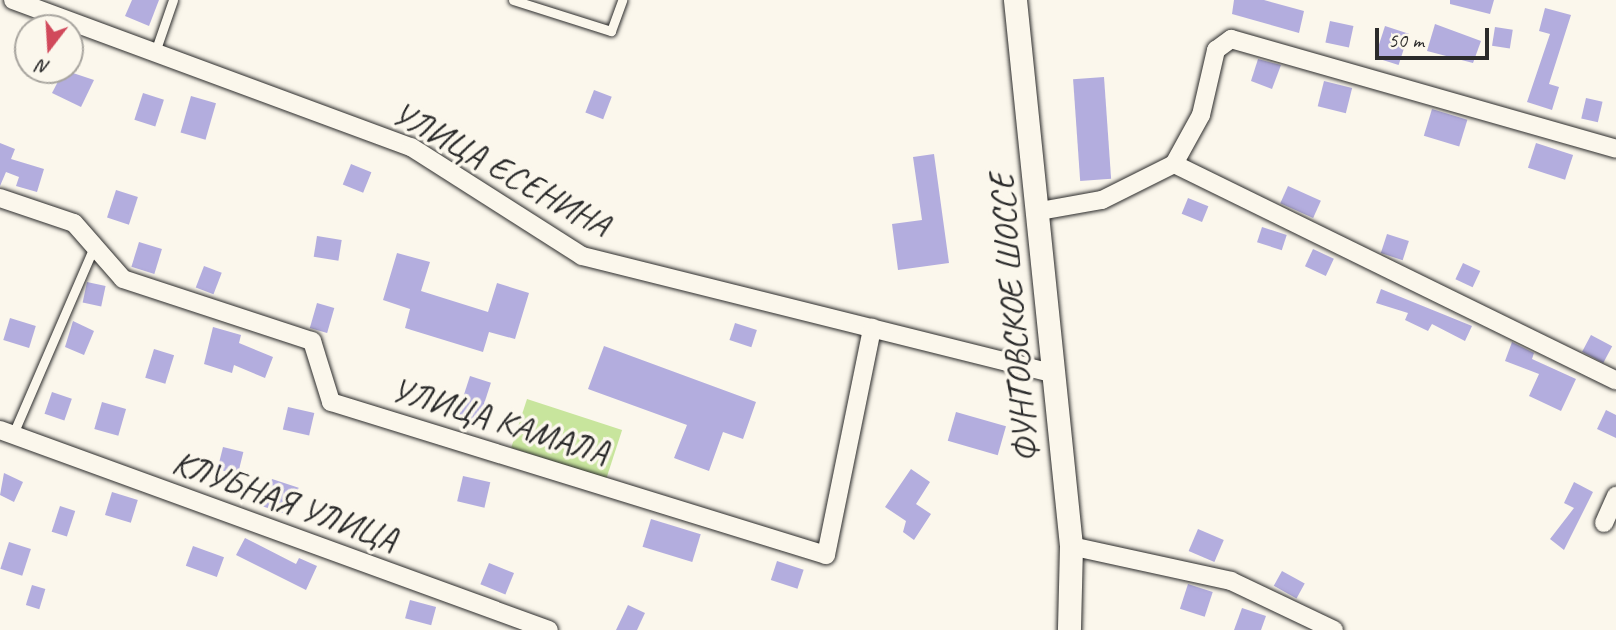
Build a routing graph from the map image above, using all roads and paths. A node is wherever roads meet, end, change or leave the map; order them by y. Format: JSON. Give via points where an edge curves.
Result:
{"nodes":[{"id":1,"x":13,"y":0,"type":"edge"},
{"id":2,"x":173,"y":0,"type":"edge"},
{"id":3,"x":513,"y":0,"type":"edge"},
{"id":4,"x":622,"y":0,"type":"edge"},
{"id":5,"x":1015,"y":0,"type":"edge"},
{"id":6,"x":155,"y":52,"type":"junction"},
{"id":7,"x":1616,"y":149,"type":"edge"},
{"id":8,"x":1174,"y":164,"type":"junction"},
{"id":9,"x":0,"y":198,"type":"edge"},
{"id":10,"x":1040,"y":211,"type":"junction"},
{"id":11,"x":95,"y":247,"type":"junction"},
{"id":12,"x":872,"y":328,"type":"junction"},
{"id":13,"x":1053,"y":373,"type":"junction"},
{"id":14,"x":1616,"y":381,"type":"edge"},
{"id":15,"x":7,"y":432,"type":"edge"},
{"id":16,"x":1616,"y":496,"type":"edge"},
{"id":17,"x":1604,"y":523,"type":"dead end"},
{"id":18,"x":1071,"y":546,"type":"junction"},
{"id":19,"x":549,"y":630,"type":"edge"},
{"id":20,"x":1069,"y":630,"type":"edge"},
{"id":21,"x":1334,"y":630,"type":"edge"}],
"edges":[{"from":1,"to":6,"type":"street","name":"УЛИЦА ЕСЕНИНА"},
{"from":2,"to":6,"type":"lane"},
{"from":3,"to":4,"type":"lane","via":[[611,31]]},
{"from":5,"to":10,"type":"street","name":"ФУНТОВСКОЕ ШОССЕ"},
{"from":6,"to":12,"type":"street","name":"УЛИЦА ЕСЕНИНА","via":[[411,147],[582,256]]},
{"from":7,"to":8,"type":"street","via":[[1231,39],[1216,50],[1201,115]]},
{"from":8,"to":10,"type":"street","via":[[1102,200]]},
{"from":8,"to":14,"type":"street"},
{"from":9,"to":11,"type":"street","name":"УЛИЦА КАМАЛА","via":[[74,223]]},
{"from":10,"to":13,"type":"street","name":"ФУНТОВСКОЕ ШОССЕ"},
{"from":11,"to":12,"type":"street","name":"УЛИЦА КАМАЛА","via":[[122,279],[312,341],[331,402],[825,555]]},
{"from":11,"to":15,"type":"lane"},
{"from":12,"to":13,"type":"street","name":"УЛИЦА ЕСЕНИНА"},
{"from":13,"to":18,"type":"street","name":"ФУНТОВСКОЕ ШОССЕ"},
{"from":15,"to":19,"type":"street","name":"КЛУБНАЯ УЛИЦА"},
{"from":16,"to":17,"type":"street"},
{"from":18,"to":20,"type":"street","name":"ФУНТОВСКОЕ ШОССЕ"},
{"from":18,"to":21,"type":"street","via":[[1231,581]]}]}
